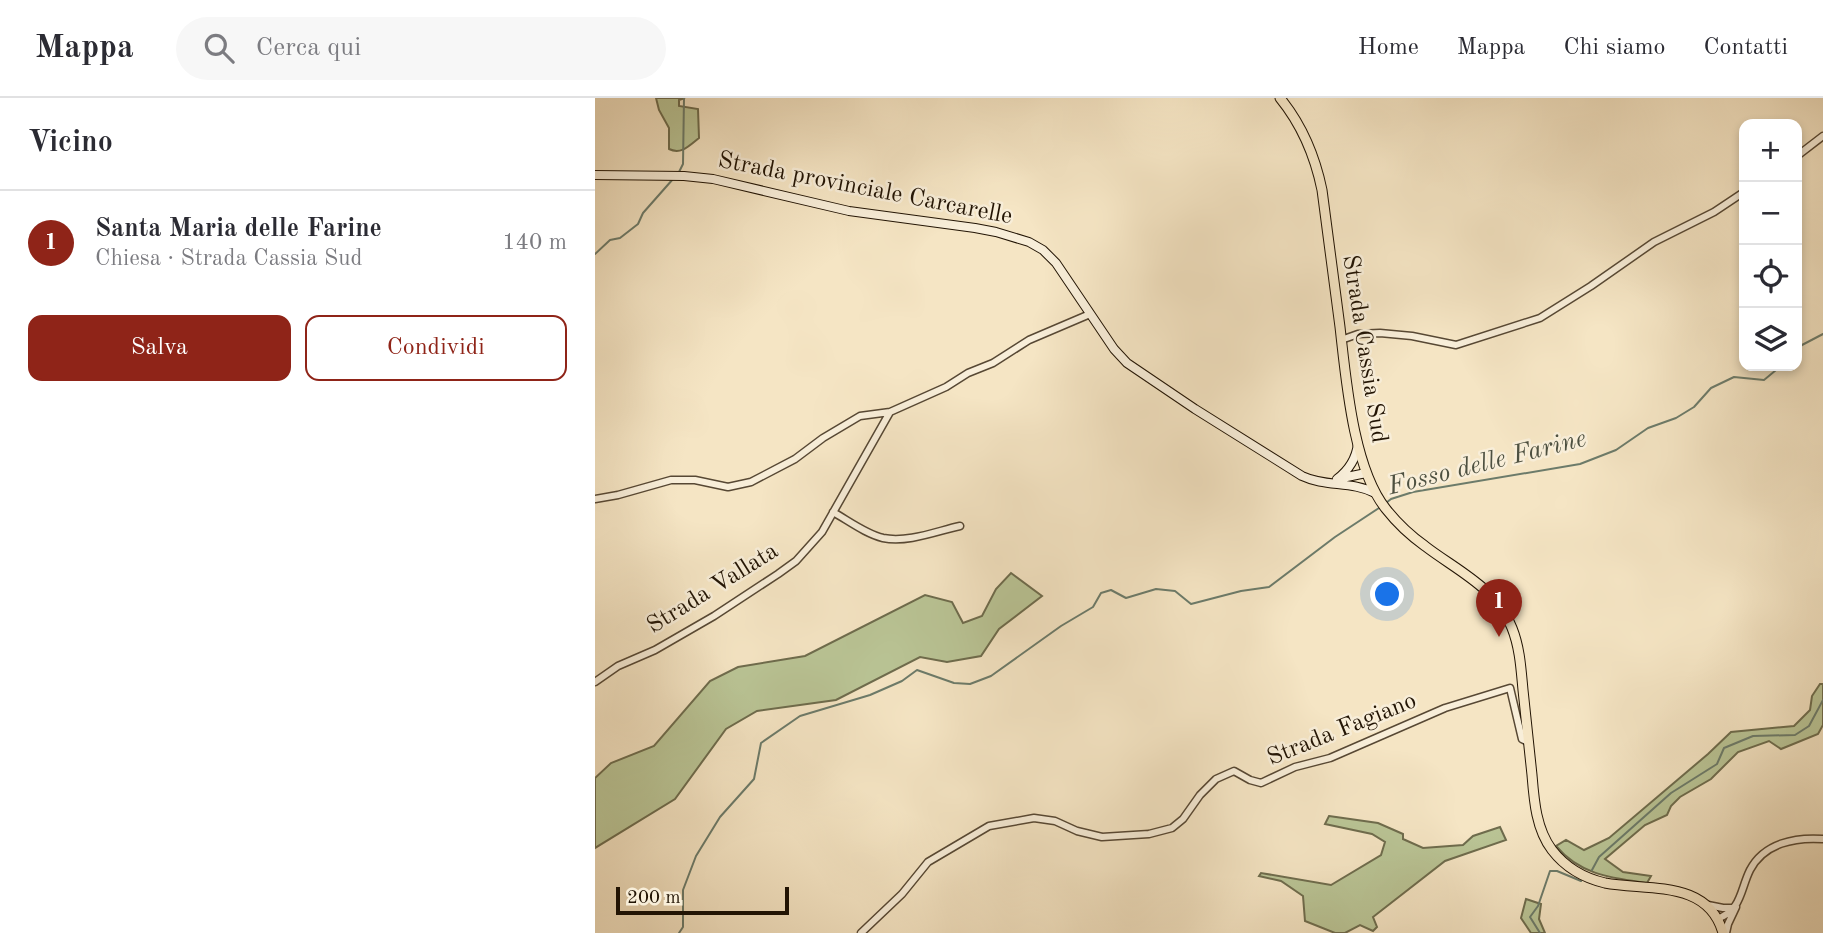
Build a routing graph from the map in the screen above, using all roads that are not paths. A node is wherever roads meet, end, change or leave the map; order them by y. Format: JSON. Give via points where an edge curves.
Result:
{"nodes":[{"id":1,"x":1280,"y":98,"type":"edge"},
{"id":2,"x":1823,"y":136,"type":"edge"},
{"id":3,"x":1802,"y":152,"type":"edge"},
{"id":4,"x":595,"y":175,"type":"edge"},
{"id":5,"x":1739,"y":195,"type":"edge"},
{"id":6,"x":1090,"y":314,"type":"junction"},
{"id":7,"x":1341,"y":340,"type":"junction"},
{"id":8,"x":890,"y":412,"type":"junction"},
{"id":9,"x":1358,"y":441,"type":"junction"},
{"id":10,"x":1366,"y":473,"type":"junction"},
{"id":11,"x":1341,"y":482,"type":"junction"},
{"id":12,"x":1378,"y":497,"type":"junction"},
{"id":13,"x":595,"y":499,"type":"edge"},
{"id":14,"x":833,"y":512,"type":"junction"},
{"id":15,"x":960,"y":526,"type":"dead end"},
{"id":16,"x":595,"y":682,"type":"edge"},
{"id":17,"x":1528,"y":742,"type":"junction"},
{"id":18,"x":1823,"y":839,"type":"edge"},
{"id":19,"x":1741,"y":899,"type":"junction"},
{"id":20,"x":1698,"y":900,"type":"junction"},
{"id":21,"x":1733,"y":908,"type":"junction"},
{"id":22,"x":1717,"y":919,"type":"junction"},
{"id":23,"x":861,"y":933,"type":"edge"},
{"id":24,"x":1725,"y":933,"type":"edge"}],
"edges":[{"from":1,"to":7,"type":"main road","name":"Strada Cassia Sud","via":[[1311,147],[1317,166]]},
{"from":2,"to":3,"type":"street"},
{"from":4,"to":6,"type":"main road","name":"Strada provinciale Carcarelle","via":[[703,177],[849,211],[1022,239],[1052,258]]},
{"from":5,"to":7,"type":"street","via":[[1654,242],[1540,318],[1456,345],[1380,333]]},
{"from":6,"to":8,"type":"street"},
{"from":6,"to":11,"type":"main road","name":"Strada provinciale Carcarelle","via":[[1127,363],[1195,409],[1302,476],[1327,484]]},
{"from":7,"to":9,"type":"main road","name":"Strada Cassia Sud"},
{"from":8,"to":13,"type":"street","via":[[860,416],[751,482],[728,487],[671,480]]},
{"from":8,"to":14,"type":"street","name":"Strada Vallata"},
{"from":9,"to":10,"type":"main road","name":"Strada Cassia Sud"},
{"from":9,"to":11,"type":"main road","via":[[1354,460]]},
{"from":10,"to":11,"type":"main road"},
{"from":10,"to":12,"type":"main road","name":"Strada Cassia Sud"},
{"from":11,"to":12,"type":"main road"},
{"from":12,"to":17,"type":"main road","name":"Strada Cassia Sud","via":[[1406,530],[1481,585],[1507,615],[1518,647]]},
{"from":14,"to":15,"type":"street","via":[[883,538],[907,538]]},
{"from":14,"to":16,"type":"street","name":"Strada Vallata","via":[[822,532],[779,574]]},
{"from":17,"to":20,"type":"main road","name":"Strada Cassia Sud","via":[[1535,808],[1545,839],[1559,858],[1578,873],[1603,882],[1666,888]]},
{"from":17,"to":23,"type":"street","name":"Strada Fagiano","via":[[1522,739],[1510,688],[1445,708],[1261,783],[1234,771],[1216,779],[1172,828],[1102,838],[1034,818],[989,826],[928,862]]},
{"from":18,"to":19,"type":"street","via":[[1773,846],[1750,871]]},
{"from":19,"to":21,"type":"street"},
{"from":19,"to":24,"type":"street"},
{"from":20,"to":21,"type":"street"},
{"from":20,"to":22,"type":"main road","name":"Strada Cassia Sud"},
{"from":21,"to":22,"type":"street"},
{"from":22,"to":24,"type":"main road","name":"Strada Cassia Sud"}]}
